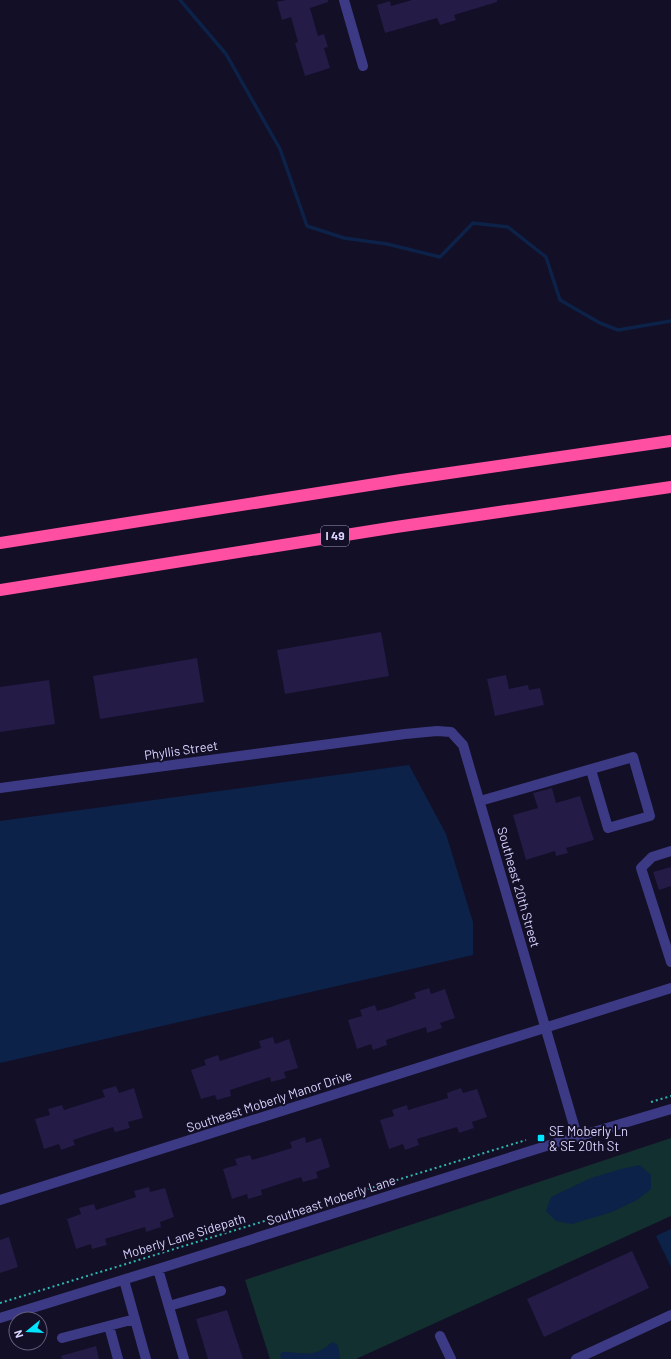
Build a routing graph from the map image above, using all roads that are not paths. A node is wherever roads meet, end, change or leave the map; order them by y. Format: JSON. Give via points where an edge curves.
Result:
{"nodes":[{"id":1,"x":344,"y":0,"type":"edge"},
{"id":2,"x":363,"y":66,"type":"dead end"},
{"id":3,"x":671,"y":441,"type":"edge"},
{"id":4,"x":671,"y":487,"type":"edge"},
{"id":5,"x":0,"y":543,"type":"edge"},
{"id":6,"x":0,"y":590,"type":"edge"},
{"id":7,"x":366,"y":739,"type":"joint"},
{"id":8,"x":591,"y":770,"type":"junction"},
{"id":9,"x":0,"y":788,"type":"edge"},
{"id":10,"x":480,"y":801,"type":"junction"},
{"id":11,"x":671,"y":851,"type":"edge"},
{"id":12,"x":671,"y":962,"type":"edge"},
{"id":13,"x":671,"y":988,"type":"edge"},
{"id":14,"x":546,"y":1027,"type":"junction"},
{"id":15,"x":671,"y":1109,"type":"edge"},
{"id":16,"x":577,"y":1136,"type":"junction"},
{"id":17,"x":0,"y":1200,"type":"edge"},
{"id":18,"x":158,"y":1269,"type":"junction"},
{"id":19,"x":124,"y":1280,"type":"junction"},
{"id":20,"x":221,"y":1291,"type":"dead end"},
{"id":21,"x":169,"y":1306,"type":"junction"},
{"id":22,"x":671,"y":1315,"type":"edge"},
{"id":23,"x":0,"y":1318,"type":"edge"},
{"id":24,"x":135,"y":1319,"type":"junction"},
{"id":25,"x":109,"y":1326,"type":"junction"},
{"id":26,"x":440,"y":1336,"type":"dead end"},
{"id":27,"x":62,"y":1338,"type":"dead end"},
{"id":28,"x":118,"y":1359,"type":"edge"},
{"id":29,"x":146,"y":1359,"type":"edge"},
{"id":30,"x":184,"y":1359,"type":"edge"},
{"id":31,"x":450,"y":1359,"type":"edge"},
{"id":32,"x":576,"y":1359,"type":"edge"}],
"edges":[{"from":1,"to":2,"type":"street"},
{"from":3,"to":5,"type":"highway"},
{"from":4,"to":6,"type":"highway","number":"I 49","via":[[396,527]]},
{"from":7,"to":9,"type":"street","name":"Phyllis Street"},
{"from":7,"to":10,"type":"street","name":"Southeast 20th Street","via":[[437,731],[451,732],[463,745]]},
{"from":8,"to":8,"type":"street","via":[[633,757],[650,816],[608,828]]},
{"from":8,"to":10,"type":"street"},
{"from":10,"to":14,"type":"street","name":"Southeast 20th Street"},
{"from":11,"to":12,"type":"street","via":[[652,857],[641,868]]},
{"from":13,"to":14,"type":"street","name":"Southeast Moberly Manor Drive"},
{"from":14,"to":16,"type":"street","name":"Southeast 20th Street"},
{"from":14,"to":17,"type":"street","name":"Southeast Moberly Manor Drive"},
{"from":15,"to":16,"type":"street","name":"Southeast Moberly Lane"},
{"from":16,"to":18,"type":"street","name":"Southeast Moberly Lane"},
{"from":18,"to":19,"type":"street","name":"Southeast Moberly Lane"},
{"from":18,"to":21,"type":"street"},
{"from":19,"to":23,"type":"street","name":"Southeast Moberly Lane"},
{"from":19,"to":24,"type":"street"},
{"from":20,"to":21,"type":"street"},
{"from":21,"to":30,"type":"street"},
{"from":22,"to":32,"type":"street"},
{"from":24,"to":25,"type":"street"},
{"from":24,"to":29,"type":"street"},
{"from":25,"to":27,"type":"street"},
{"from":25,"to":28,"type":"street"},
{"from":26,"to":31,"type":"street"}]}
